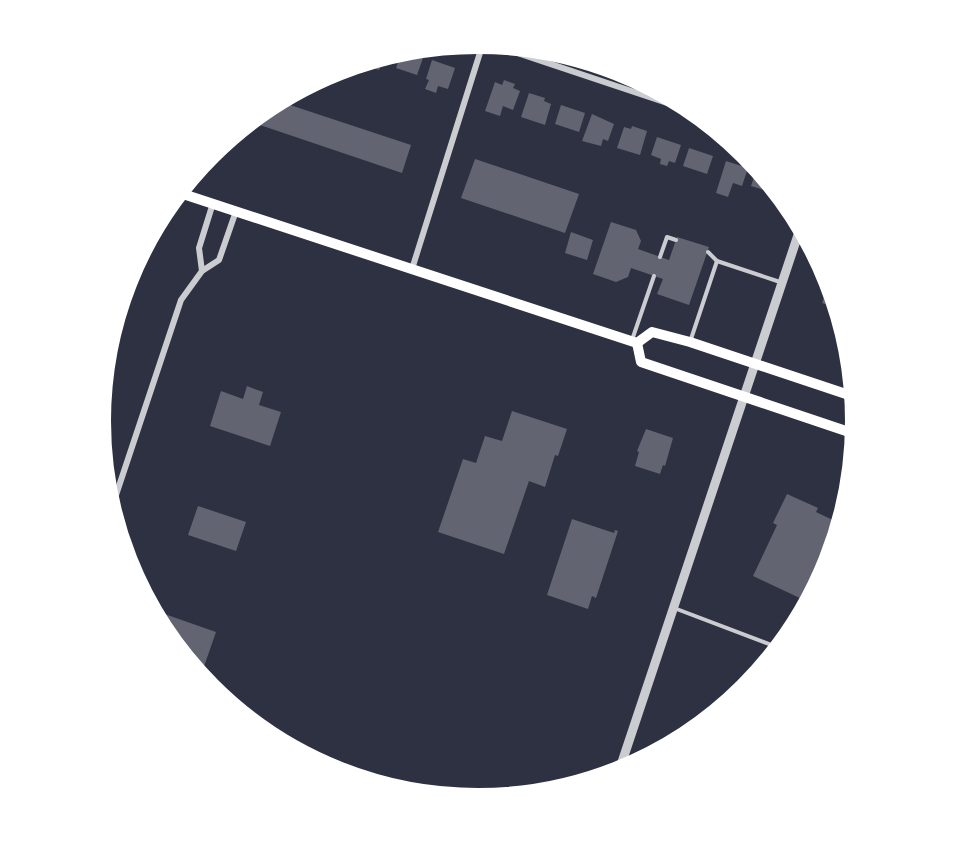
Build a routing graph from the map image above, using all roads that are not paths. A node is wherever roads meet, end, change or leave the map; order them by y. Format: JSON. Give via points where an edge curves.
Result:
{"nodes":[{"id":1,"x":478,"y":50,"type":"edge"},
{"id":2,"x":516,"y":52,"type":"edge"},
{"id":3,"x":673,"y":105,"type":"edge"},
{"id":4,"x":185,"y":194,"type":"edge"},
{"id":5,"x":213,"y":203,"type":"junction"},
{"id":6,"x":236,"y":211,"type":"junction"},
{"id":7,"x":798,"y":234,"type":"edge"},
{"id":8,"x":676,"y":240,"type":"dead end"},
{"id":9,"x":708,"y":252,"type":"dead end"},
{"id":10,"x":660,"y":257,"type":"dead end"},
{"id":11,"x":717,"y":261,"type":"junction"},
{"id":12,"x":412,"y":268,"type":"junction"},
{"id":13,"x":202,"y":271,"type":"junction"},
{"id":14,"x":654,"y":276,"type":"dead end"},
{"id":15,"x":781,"y":283,"type":"junction"},
{"id":16,"x":634,"y":342,"type":"junction"},
{"id":17,"x":690,"y":342,"type":"junction"},
{"id":18,"x":754,"y":364,"type":"junction"},
{"id":19,"x":848,"y":395,"type":"edge"},
{"id":20,"x":743,"y":396,"type":"junction"},
{"id":21,"x":849,"y":429,"type":"edge"},
{"id":22,"x":115,"y":498,"type":"edge"},
{"id":23,"x":673,"y":608,"type":"junction"},
{"id":24,"x":773,"y":645,"type":"edge"},
{"id":25,"x":622,"y":762,"type":"edge"}],
"edges":[{"from":1,"to":12,"type":"street"},
{"from":2,"to":3,"type":"street"},
{"from":4,"to":5,"type":"main road"},
{"from":5,"to":6,"type":"main road"},
{"from":5,"to":13,"type":"street","via":[[199,248]]},
{"from":6,"to":12,"type":"main road"},
{"from":6,"to":13,"type":"street","via":[[219,260]]},
{"from":7,"to":15,"type":"street"},
{"from":8,"to":10,"type":"lane","via":[[667,237]]},
{"from":9,"to":11,"type":"lane"},
{"from":11,"to":15,"type":"lane"},
{"from":11,"to":17,"type":"lane"},
{"from":12,"to":16,"type":"main road"},
{"from":13,"to":22,"type":"street","via":[[181,300]]},
{"from":14,"to":16,"type":"lane"},
{"from":15,"to":18,"type":"street"},
{"from":16,"to":17,"type":"main road","via":[[652,332]]},
{"from":16,"to":20,"type":"main road","via":[[641,362]]},
{"from":17,"to":18,"type":"main road"},
{"from":18,"to":19,"type":"main road"},
{"from":18,"to":20,"type":"street"},
{"from":20,"to":21,"type":"main road"},
{"from":20,"to":23,"type":"street"},
{"from":23,"to":24,"type":"lane"},
{"from":23,"to":25,"type":"street"}]}
